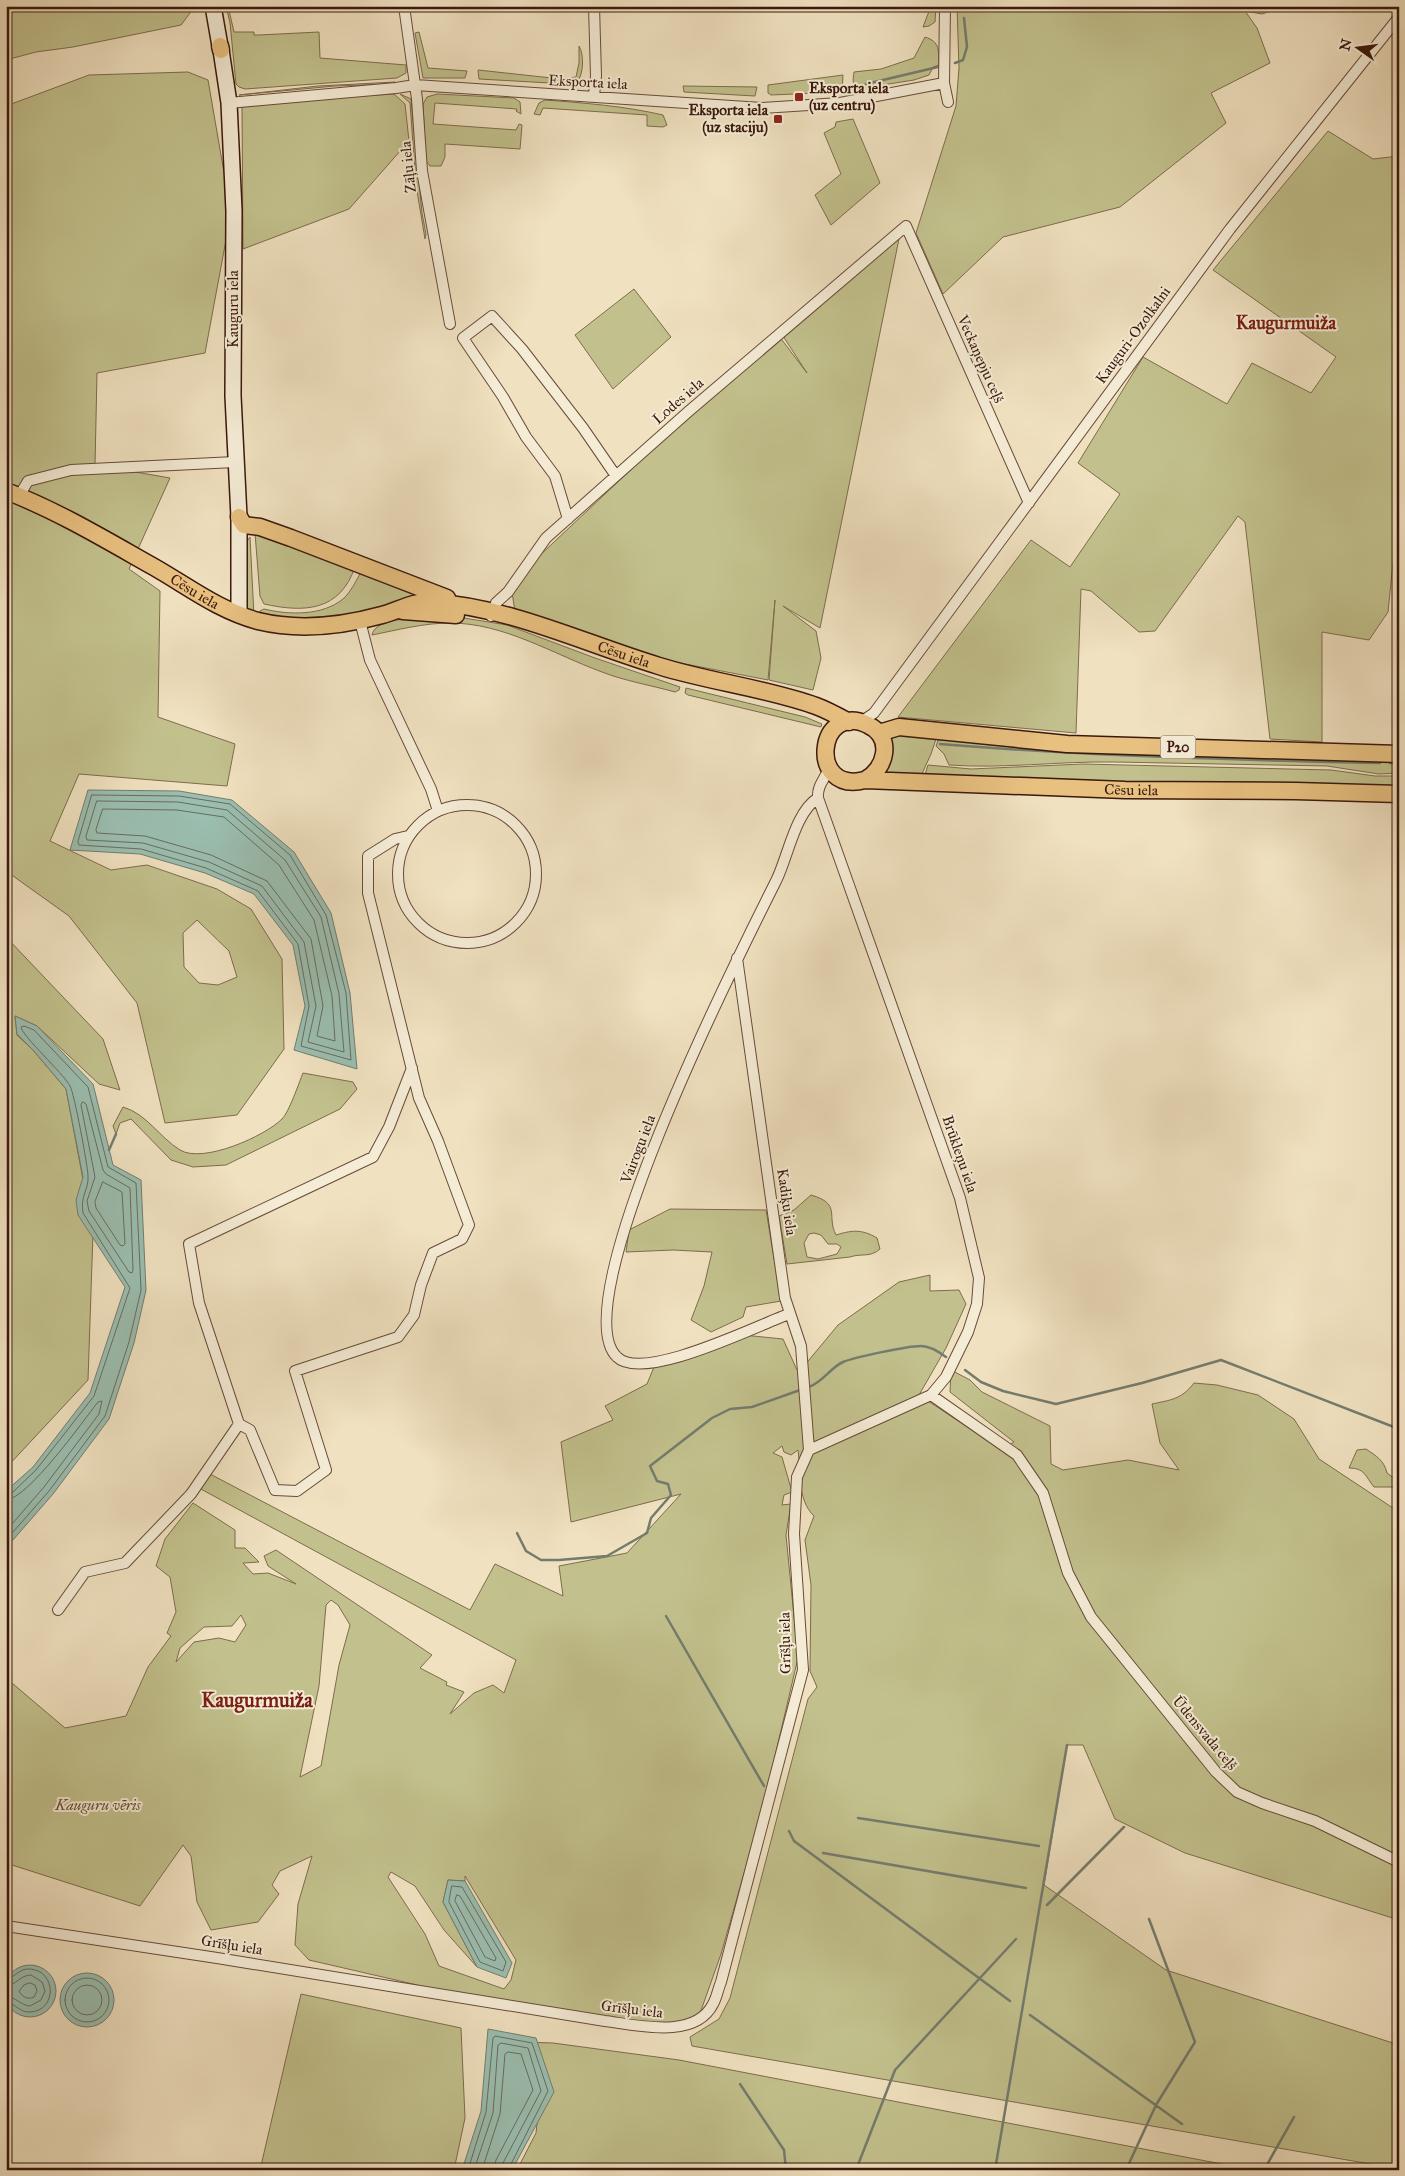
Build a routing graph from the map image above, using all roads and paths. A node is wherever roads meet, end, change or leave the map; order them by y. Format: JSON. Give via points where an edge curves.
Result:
{"nodes":[{"id":1,"x":213,"y":6,"type":"edge"},
{"id":2,"x":404,"y":6,"type":"edge"},
{"id":3,"x":594,"y":6,"type":"edge"},
{"id":4,"x":945,"y":6,"type":"edge"},
{"id":5,"x":1399,"y":17,"type":"edge"},
{"id":6,"x":944,"y":83,"type":"junction"},
{"id":7,"x":415,"y":85,"type":"junction"},
{"id":8,"x":594,"y":96,"type":"junction"},
{"id":9,"x":948,"y":102,"type":"dead end"},
{"id":10,"x":229,"y":103,"type":"junction"},
{"id":11,"x":906,"y":226,"type":"joint"},
{"id":12,"x":450,"y":324,"type":"dead end"},
{"id":13,"x":235,"y":462,"type":"junction"},
{"id":14,"x":616,"y":476,"type":"junction"},
{"id":15,"x":12,"y":493,"type":"edge"},
{"id":16,"x":1029,"y":503,"type":"junction"},
{"id":17,"x":239,"y":517,"type":"junction"},
{"id":18,"x":568,"y":519,"type":"junction"},
{"id":19,"x":473,"y":608,"type":"junction"},
{"id":20,"x":398,"y":610,"type":"junction"},
{"id":21,"x":239,"y":614,"type":"junction"},
{"id":22,"x":492,"y":615,"type":"junction"},
{"id":23,"x":360,"y":621,"type":"junction"},
{"id":24,"x":866,"y":726,"type":"junction"},
{"id":25,"x":834,"y":729,"type":"junction"},
{"id":26,"x":1399,"y":754,"type":"edge"},
{"id":27,"x":833,"y":772,"type":"junction"},
{"id":28,"x":865,"y":780,"type":"junction"},
{"id":29,"x":1399,"y":794,"type":"edge"},
{"id":30,"x":818,"y":796,"type":"junction"},
{"id":31,"x":438,"y":811,"type":"junction"},
{"id":32,"x":408,"y":836,"type":"junction"},
{"id":33,"x":737,"y":958,"type":"junction"},
{"id":34,"x":412,"y":1068,"type":"junction"},
{"id":35,"x":789,"y":1314,"type":"junction"},
{"id":36,"x":931,"y":1395,"type":"junction"},
{"id":37,"x":239,"y":1424,"type":"junction"},
{"id":38,"x":809,"y":1450,"type":"junction"},
{"id":39,"x":58,"y":1610,"type":"dead end"},
{"id":40,"x":1399,"y":1862,"type":"edge"},
{"id":41,"x":6,"y":1926,"type":"edge"}],
"edges":[{"from":1,"to":10,"type":"main road","name":"Kauguru iela"},
{"from":2,"to":7,"type":"street","name":"Zāļu iela"},
{"from":3,"to":8,"type":"street"},
{"from":4,"to":6,"type":"street"},
{"from":5,"to":16,"type":"street","name":"Kauguri-Ozolkalni","via":[[1230,230]]},
{"from":6,"to":8,"type":"street","name":"Eksporta iela","via":[[840,103],[794,107],[762,108]]},
{"from":6,"to":9,"type":"street"},
{"from":7,"to":8,"type":"street","name":"Eksporta iela"},
{"from":7,"to":10,"type":"street","name":"Eksporta iela"},
{"from":7,"to":12,"type":"street","name":"Zāļu iela","via":[[422,171]]},
{"from":10,"to":13,"type":"main road","name":"Kauguru iela","via":[[234,211]]},
{"from":11,"to":14,"type":"street","name":"Lodes iela"},
{"from":11,"to":16,"type":"street","name":"Veckaņepju ceļš"},
{"from":13,"to":15,"type":"street","via":[[72,470],[28,481]]},
{"from":13,"to":17,"type":"main road","name":"Kauguru iela"},
{"from":14,"to":18,"type":"street","name":"Lodes iela"},
{"from":14,"to":18,"type":"street","via":[[522,349],[492,316],[463,338],[555,476]]},
{"from":15,"to":21,"type":"main road","name":"Cēsu iela","via":[[156,568],[204,600]]},
{"from":16,"to":24,"type":"street","name":"Kauguri-Ozolkalni","via":[[900,676],[878,714]]},
{"from":17,"to":19,"type":"main road","via":[[244,525],[291,538]]},
{"from":17,"to":21,"type":"main road","name":"Kauguru iela"},
{"from":18,"to":22,"type":"street","name":"Lodes iela","via":[[546,538],[508,592],[497,602]]},
{"from":19,"to":20,"type":"main road","name":"Cēsu iela","via":[[427,602]]},
{"from":19,"to":22,"type":"main road","name":"Cēsu iela"},
{"from":20,"to":22,"type":"main road","name":"Cēsu iela"},
{"from":20,"to":23,"type":"main road","name":"Cēsu iela"},
{"from":21,"to":23,"type":"main road","name":"Cēsu iela","via":[[288,627]]},
{"from":22,"to":24,"type":"main road","name":"Cēsu iela","via":[[558,631],[679,672],[817,706]]},
{"from":22,"to":25,"type":"main road","name":"Cēsu iela","via":[[657,675],[805,714],[829,723]]},
{"from":23,"to":31,"type":"street","via":[[370,660],[431,789]]},
{"from":24,"to":25,"type":"main road"},
{"from":24,"to":26,"type":"main road","number":"P20","via":[[1067,744]]},
{"from":24,"to":28,"type":"main road","via":[[884,746],[883,760],[876,772]]},
{"from":25,"to":27,"type":"main road","via":[[825,743],[824,752]]},
{"from":27,"to":28,"type":"main road","name":"Cēsu iela","via":[[850,781]]},
{"from":27,"to":30,"type":"street","via":[[820,783]]},
{"from":28,"to":29,"type":"main road","name":"Cēsu iela","via":[[1125,790]]},
{"from":30,"to":33,"type":"street","name":"Vairogu iela","via":[[809,803],[798,825],[779,875]]},
{"from":30,"to":36,"type":"street","name":"Brūkleņu iela","via":[[960,1198],[979,1278],[977,1304],[968,1332],[946,1377]]},
{"from":31,"to":32,"type":"street"},
{"from":31,"to":32,"type":"street","via":[[464,805],[485,807],[505,816],[521,831],[532,850],[535,864],[534,893],[525,913],[510,929],[491,940],[472,944],[444,940],[419,925],[399,892],[400,854]]},
{"from":32,"to":34,"type":"street","via":[[395,839],[368,856],[368,893]]},
{"from":33,"to":35,"type":"street","name":"Kadiķu iela"},
{"from":33,"to":35,"type":"street","name":"Vairogu iela","via":[[681,1079],[618,1247],[608,1307],[609,1348],[624,1362],[657,1362],[687,1355]]},
{"from":34,"to":37,"type":"street","via":[[374,1157],[189,1244],[199,1303]]},
{"from":34,"to":37,"type":"street","via":[[419,1098],[469,1224],[462,1239],[433,1253],[414,1315],[398,1337],[295,1371],[326,1470],[297,1490],[276,1490],[250,1430]]},
{"from":35,"to":38,"type":"street","name":"Kadiķu iela","via":[[801,1346]]},
{"from":36,"to":38,"type":"street","name":"Brūkleņu iela"},
{"from":36,"to":40,"type":"street","name":"Ūdensvada ceļš","via":[[1017,1455],[1043,1493],[1068,1574],[1091,1617],[1216,1772],[1237,1791],[1315,1821]]},
{"from":37,"to":39,"type":"street","via":[[191,1494],[125,1563],[86,1572]]},
{"from":38,"to":41,"type":"street","name":"Grīšļu iela","via":[[797,1477],[794,1534],[803,1670],[721,1982],[713,2005],[697,2021],[669,2028],[605,2021]]}]}
